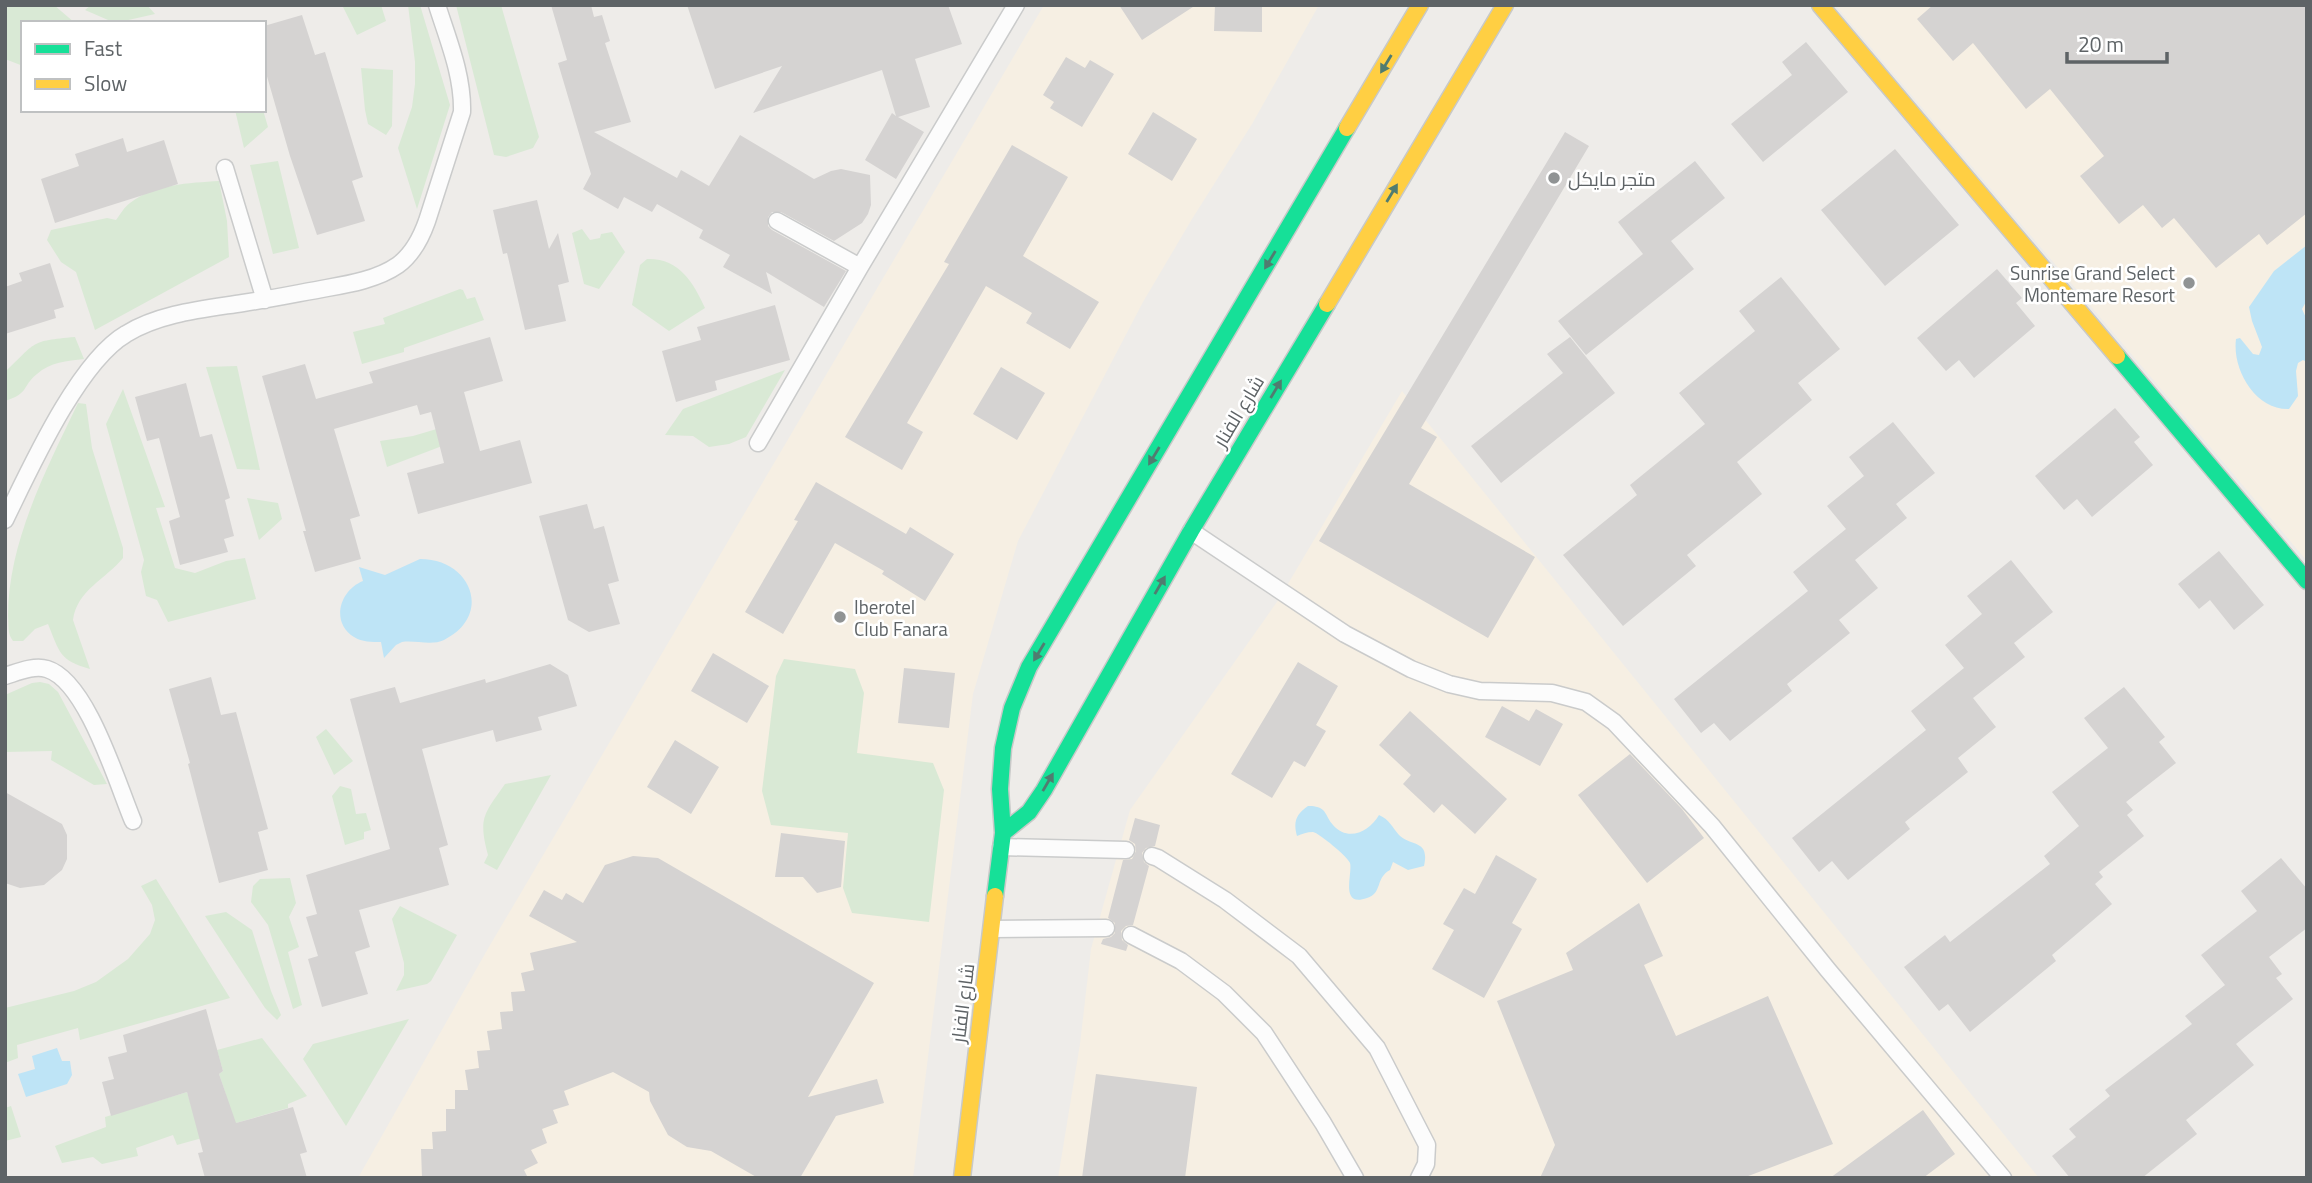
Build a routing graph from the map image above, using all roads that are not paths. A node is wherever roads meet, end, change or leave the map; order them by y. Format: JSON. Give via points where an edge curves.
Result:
{"nodes":[{"id":1,"x":437,"y":5,"type":"edge"},
{"id":2,"x":1016,"y":5,"type":"edge"},
{"id":3,"x":1420,"y":5,"type":"edge"},
{"id":4,"x":1504,"y":5,"type":"edge"},
{"id":5,"x":1820,"y":5,"type":"edge"},
{"id":6,"x":225,"y":168,"type":"dead end"},
{"id":7,"x":777,"y":221,"type":"dead end"},
{"id":8,"x":860,"y":267,"type":"junction"},
{"id":9,"x":265,"y":300,"type":"junction"},
{"id":10,"x":758,"y":443,"type":"dead end"},
{"id":11,"x":5,"y":520,"type":"edge"},
{"id":12,"x":1191,"y":531,"type":"junction"},
{"id":13,"x":2307,"y":581,"type":"edge"},
{"id":14,"x":5,"y":676,"type":"edge"},
{"id":15,"x":133,"y":821,"type":"dead end"},
{"id":16,"x":1002,"y":840,"type":"junction"},
{"id":17,"x":1126,"y":850,"type":"dead end"},
{"id":18,"x":1152,"y":856,"type":"dead end"},
{"id":19,"x":1106,"y":928,"type":"dead end"},
{"id":20,"x":992,"y":929,"type":"junction"},
{"id":21,"x":1131,"y":935,"type":"dead end"},
{"id":22,"x":962,"y":1178,"type":"edge"},
{"id":23,"x":1355,"y":1178,"type":"edge"},
{"id":24,"x":1419,"y":1178,"type":"edge"},
{"id":25,"x":2003,"y":1178,"type":"edge"}],
"edges":[{"from":1,"to":9,"type":"lane","via":[[463,93],[462,112],[421,238],[397,265],[382,273]]},
{"from":2,"to":8,"type":"lane"},
{"from":3,"to":16,"type":"main road","name":"شارع الفنار","one_way":true,"via":[[1029,667],[1004,738],[999,791]]},
{"from":12,"to":4,"type":"main road","name":"شارع الفنار","one_way":true},
{"from":5,"to":13,"type":"main road"},
{"from":6,"to":9,"type":"lane"},
{"from":7,"to":8,"type":"lane"},
{"from":8,"to":10,"type":"lane"},
{"from":9,"to":11,"type":"lane","via":[[157,320],[107,347],[65,407]]},
{"from":16,"to":12,"type":"main road","name":"شارع الفنار","one_way":true,"via":[[1044,790]]},
{"from":12,"to":25,"type":"lane","via":[[1345,634],[1411,668],[1480,691],[1552,693],[1586,702],[1614,722],[1712,826]]},
{"from":14,"to":15,"type":"lane","via":[[45,668],[62,676],[88,710]]},
{"from":16,"to":17,"type":"lane"},
{"from":16,"to":20,"type":"main road","name":"شارع الفنار"},
{"from":18,"to":24,"type":"lane","via":[[1225,900],[1300,956],[1377,1048],[1427,1145],[1426,1164]]},
{"from":19,"to":20,"type":"lane"},
{"from":20,"to":22,"type":"main road","name":"شارع الفنار"},
{"from":21,"to":23,"type":"lane","via":[[1181,961],[1224,993],[1264,1033]]}]}
